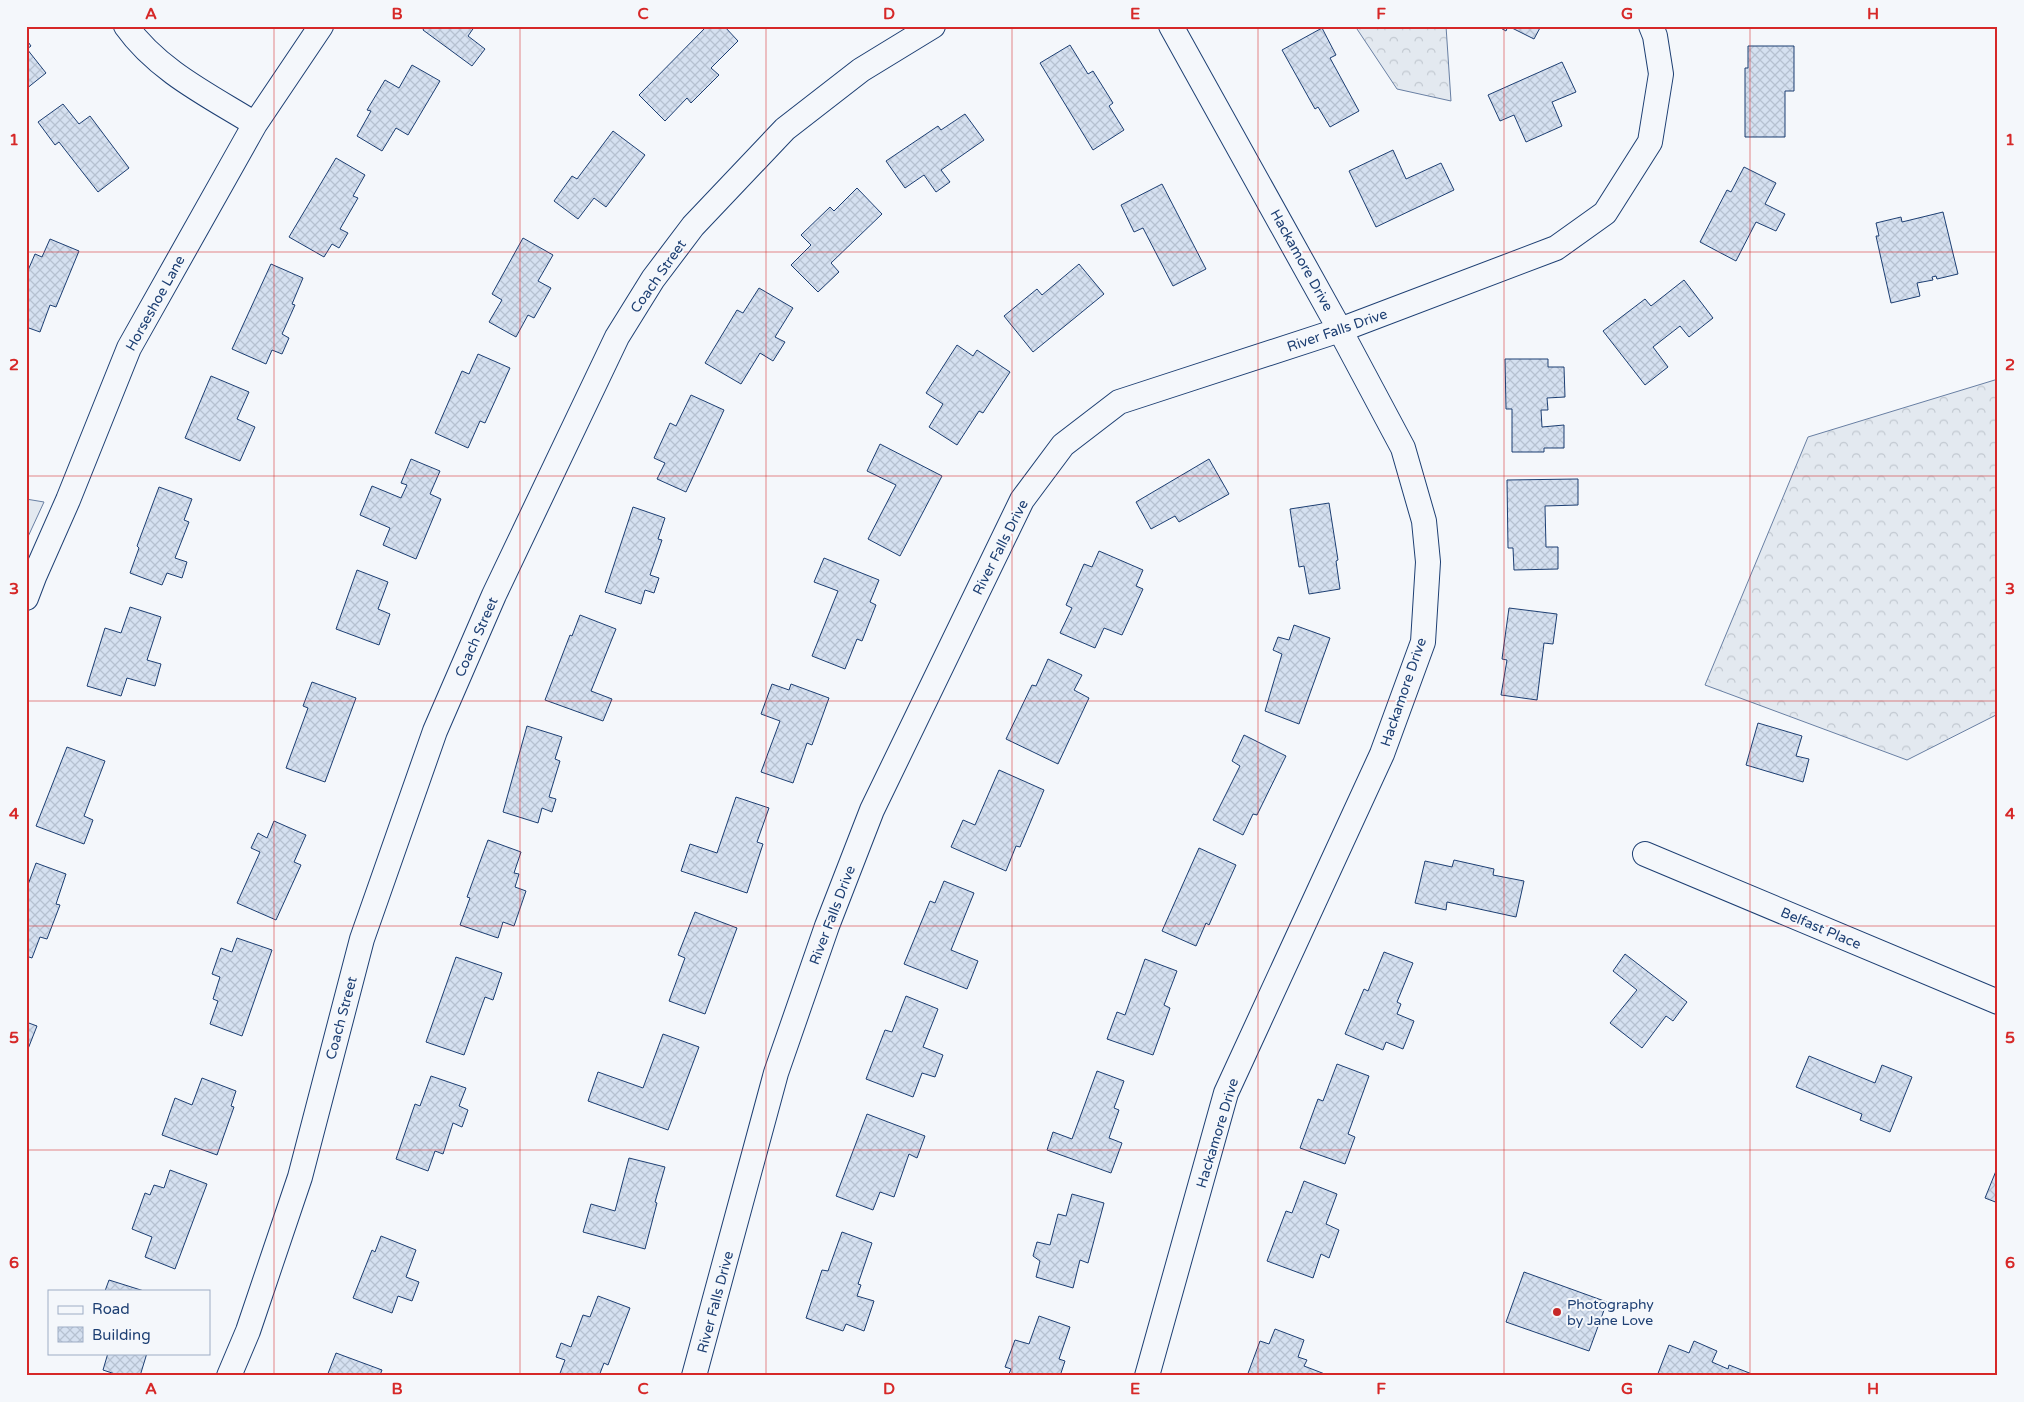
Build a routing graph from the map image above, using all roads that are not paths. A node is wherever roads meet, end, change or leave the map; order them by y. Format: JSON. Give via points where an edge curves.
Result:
{"nodes":[{"id":1,"x":126,"y":26,"type":"edge"},
{"id":2,"x":321,"y":26,"type":"edge"},
{"id":3,"x":933,"y":26,"type":"edge"},
{"id":4,"x":1171,"y":26,"type":"edge"},
{"id":5,"x":1651,"y":26,"type":"edge"},
{"id":6,"x":255,"y":124,"type":"junction"},
{"id":7,"x":1340,"y":330,"type":"junction"},
{"id":8,"x":26,"y":598,"type":"edge"},
{"id":9,"x":1645,"y":854,"type":"dead end"},
{"id":10,"x":1998,"y":1002,"type":"edge"},
{"id":11,"x":229,"y":1376,"type":"edge"},
{"id":12,"x":694,"y":1376,"type":"edge"},
{"id":13,"x":1147,"y":1376,"type":"edge"}],
"edges":[{"from":1,"to":6,"type":"street","via":[[176,76]]},
{"from":2,"to":6,"type":"street","name":"Horseshoe Lane"},
{"from":3,"to":11,"type":"street","name":"Coach Street","via":[[861,70],[785,128],[693,226],[653,279],[617,337],[494,595],[435,731],[362,939],[300,1177],[248,1331]]},
{"from":4,"to":7,"type":"street","name":"Hackamore Drive"},
{"from":5,"to":7,"type":"street","name":"River Falls Drive","via":[[1662,74],[1650,142],[1605,213],[1556,248]]},
{"from":6,"to":8,"type":"street","name":"Horseshoe Lane","via":[[129,348]]},
{"from":7,"to":12,"type":"street","name":"River Falls Drive","via":[[1119,402],[1063,445],[1022,500],[872,810],[827,926],[776,1073]]},
{"from":7,"to":13,"type":"street","name":"Hackamore Drive","via":[[1403,448],[1424,520],[1428,562],[1423,642],[1382,754],[1226,1093]]},
{"from":9,"to":10,"type":"street","name":"Belfast Place"}]}
